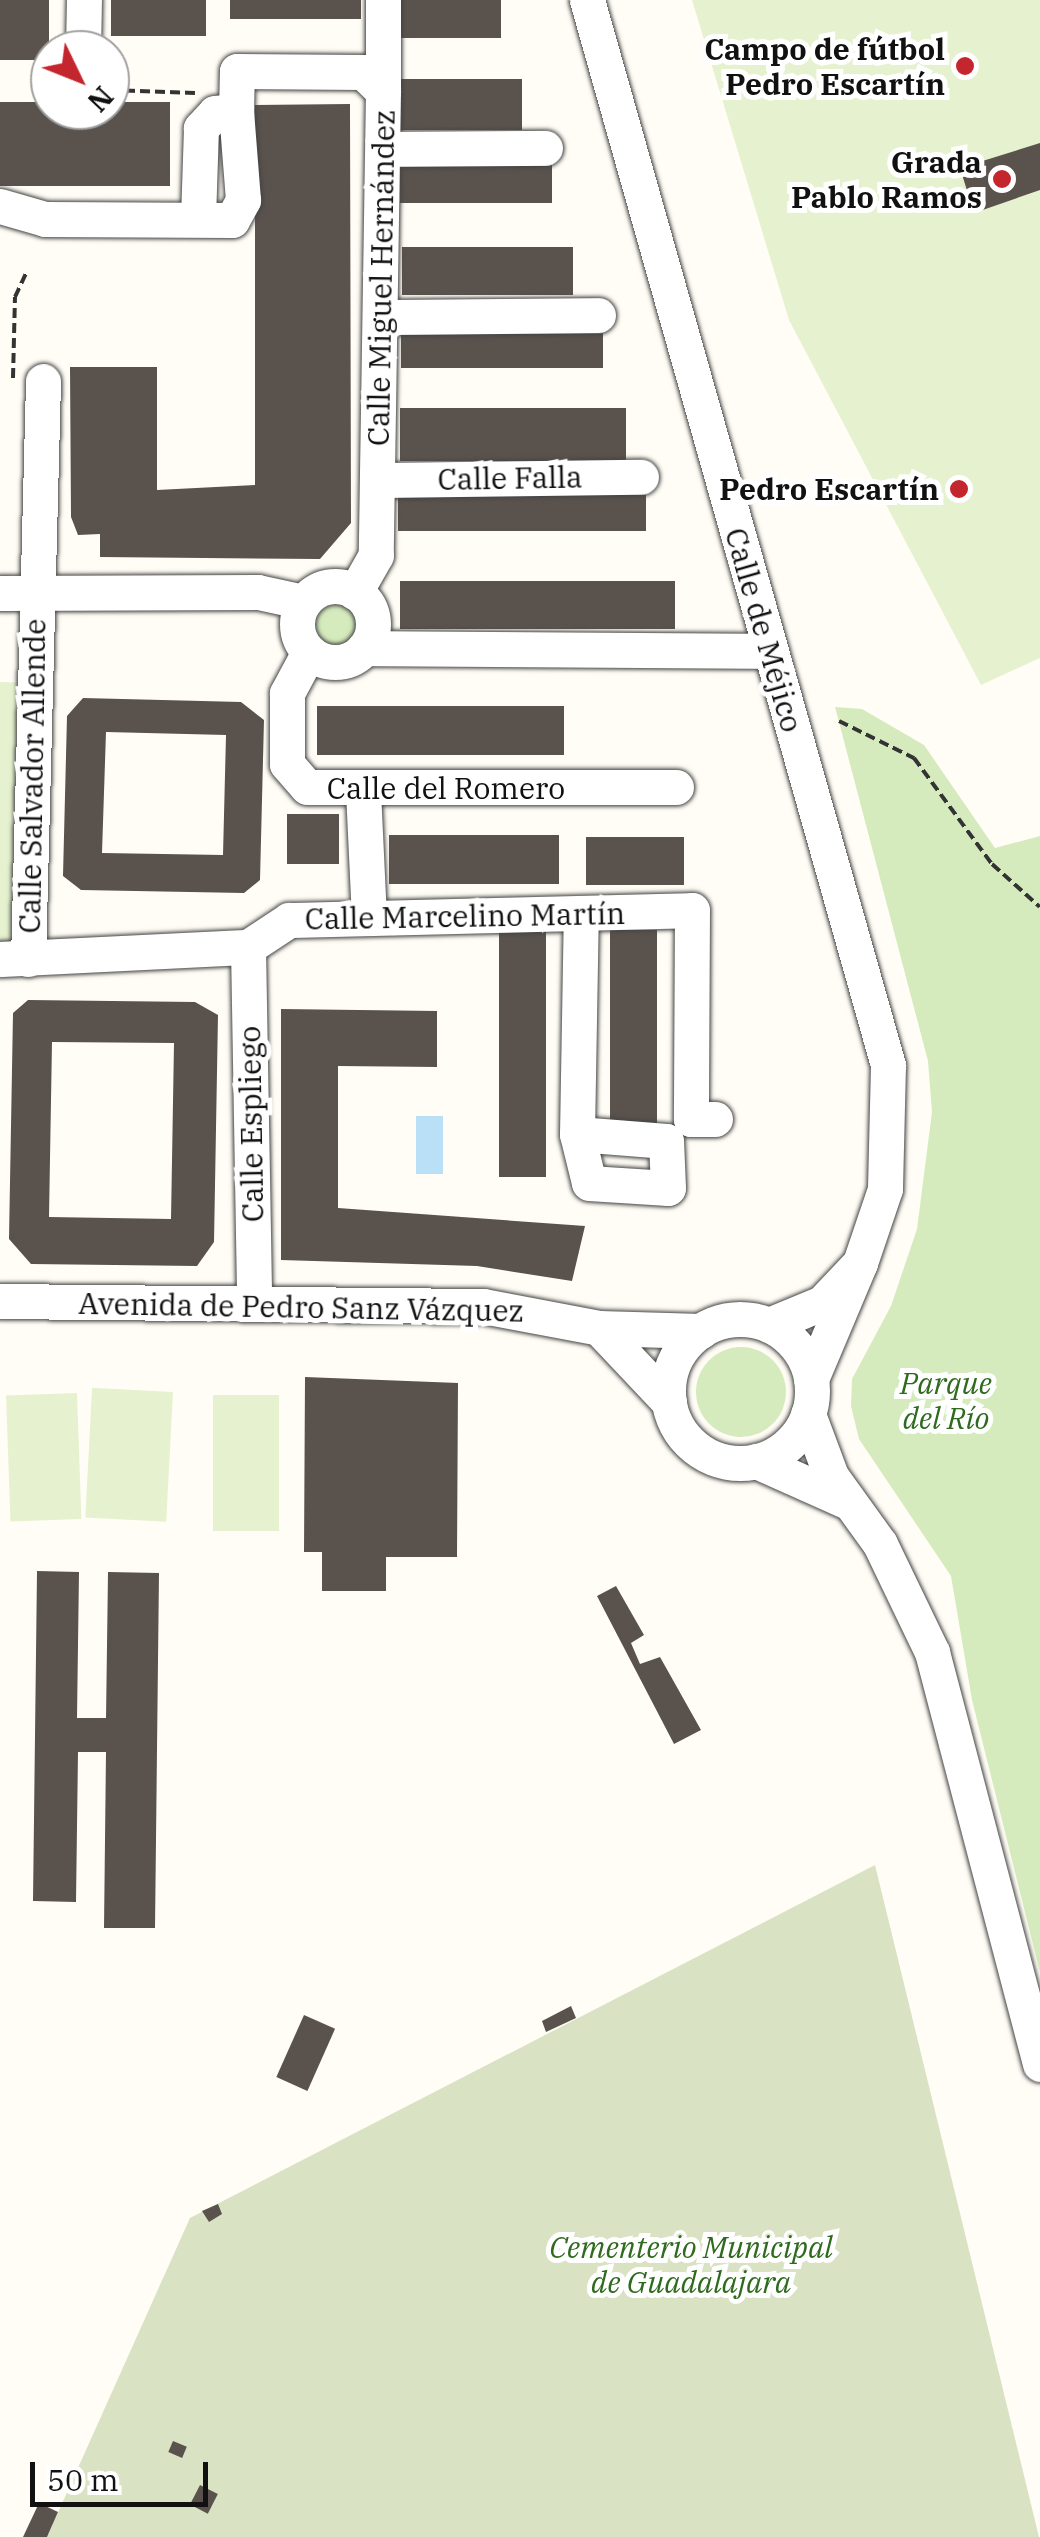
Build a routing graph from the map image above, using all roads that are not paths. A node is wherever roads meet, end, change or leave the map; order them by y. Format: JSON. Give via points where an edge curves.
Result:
{"nodes":[{"id":1,"x":84,"y":0,"type":"edge"},
{"id":2,"x":383,"y":0,"type":"edge"},
{"id":3,"x":587,"y":0,"type":"edge"},
{"id":4,"x":83,"y":30,"type":"edge"},
{"id":5,"x":383,"y":91,"type":"junction"},
{"id":6,"x":384,"y":148,"type":"junction"},
{"id":7,"x":545,"y":148,"type":"dead end"},
{"id":8,"x":0,"y":206,"type":"edge"},
{"id":9,"x":598,"y":315,"type":"dead end"},
{"id":10,"x":381,"y":316,"type":"junction"},
{"id":11,"x":28,"y":385,"type":"road end"},
{"id":12,"x":641,"y":477,"type":"dead end"},
{"id":13,"x":379,"y":480,"type":"junction"},
{"id":14,"x":355,"y":592,"type":"junction"},
{"id":15,"x":0,"y":593,"type":"edge"},
{"id":16,"x":36,"y":594,"type":"junction"},
{"id":17,"x":304,"y":602,"type":"junction"},
{"id":18,"x":364,"y":648,"type":"junction"},
{"id":19,"x":770,"y":651,"type":"junction"},
{"id":20,"x":308,"y":652,"type":"junction"},
{"id":21,"x":676,"y":786,"type":"dead end"},
{"id":22,"x":363,"y":791,"type":"junction"},
{"id":23,"x":581,"y":913,"type":"junction"},
{"id":24,"x":369,"y":916,"type":"junction"},
{"id":25,"x":248,"y":947,"type":"junction"},
{"id":26,"x":14,"y":959,"type":"edge"},
{"id":27,"x":715,"y":1119,"type":"dead end"},
{"id":28,"x":577,"y":1134,"type":"dead end"},
{"id":29,"x":860,"y":1263,"type":"junction"},
{"id":30,"x":0,"y":1301,"type":"edge"},
{"id":31,"x":254,"y":1301,"type":"junction"},
{"id":32,"x":769,"y":1326,"type":"junction"},
{"id":33,"x":599,"y":1328,"type":"junction"},
{"id":34,"x":700,"y":1331,"type":"junction"},
{"id":35,"x":809,"y":1396,"type":"junction"},
{"id":36,"x":669,"y":1402,"type":"junction"},
{"id":37,"x":756,"y":1462,"type":"junction"},
{"id":38,"x":847,"y":1501,"type":"junction"},
{"id":39,"x":1040,"y":2064,"type":"edge"}],
"edges":[{"from":1,"to":4,"type":"street"},
{"from":2,"to":5,"type":"street"},
{"from":3,"to":19,"type":"street","name":"Calle de Méjico"},
{"from":5,"to":6,"type":"street","name":"Calle Miguel Hernández"},
{"from":5,"to":8,"type":"street","name":"Calle Miguel Hernández","via":[[363,72],[237,70],[239,214],[45,219]]},
{"from":6,"to":7,"type":"street"},
{"from":6,"to":10,"type":"street","name":"Calle Miguel Hernández"},
{"from":9,"to":10,"type":"street"},
{"from":10,"to":13,"type":"street","name":"Calle Miguel Hernández"},
{"from":11,"to":16,"type":"street","name":"Calle Salvador Allende"},
{"from":12,"to":13,"type":"street","name":"Calle Falla"},
{"from":13,"to":14,"type":"street","name":"Calle Miguel Hernández","via":[[374,566]]},
{"from":14,"to":17,"type":"street","via":[[334,586]]},
{"from":14,"to":18,"type":"street","via":[[372,618]]},
{"from":15,"to":16,"type":"street"},
{"from":16,"to":17,"type":"street","via":[[258,592]]},
{"from":16,"to":26,"type":"street","name":"Calle Salvador Allende"},
{"from":17,"to":20,"type":"street","via":[[297,628]]},
{"from":18,"to":19,"type":"street"},
{"from":18,"to":20,"type":"street","via":[[337,662]]},
{"from":19,"to":29,"type":"street","name":"Calle de Méjico","via":[[888,1064],[884,1189]]},
{"from":20,"to":22,"type":"street","name":"Calle del Romero","via":[[287,693],[290,774],[307,788]]},
{"from":21,"to":22,"type":"street","name":"Calle del Romero"},
{"from":22,"to":24,"type":"street"},
{"from":23,"to":24,"type":"street","name":"Calle Marcelino Martín"},
{"from":23,"to":27,"type":"street","name":"Calle Marcelino Martín","via":[[692,910],[691,1119]]},
{"from":23,"to":28,"type":"street"},
{"from":24,"to":25,"type":"street","name":"Calle Marcelino Martín","via":[[289,920]]},
{"from":25,"to":26,"type":"street","via":[[197,943],[127,960]]},
{"from":25,"to":31,"type":"street","name":"Calle Espliego"},
{"from":29,"to":32,"type":"street","name":"Calle de Méjico","via":[[822,1303]]},
{"from":29,"to":35,"type":"street","name":"Calle de Méjico"},
{"from":30,"to":31,"type":"street","name":"Avenida de Pedro Sanz Vázquez"},
{"from":31,"to":33,"type":"street","name":"Avenida de Pedro Sanz Vázquez","via":[[484,1306]]},
{"from":32,"to":34,"type":"street","via":[[734,1320]]},
{"from":32,"to":35,"type":"street","via":[[796,1347]]},
{"from":33,"to":34,"type":"street","name":"Avenida de Pedro Sanz Vázquez"},
{"from":33,"to":36,"type":"street"},
{"from":34,"to":36,"type":"street","via":[[671,1370]]},
{"from":35,"to":37,"type":"street","via":[[783,1449]]},
{"from":35,"to":38,"type":"street"},
{"from":36,"to":37,"type":"street","via":[[693,1446],[722,1461]]},
{"from":37,"to":38,"type":"street"},
{"from":38,"to":39,"type":"street","via":[[880,1544],[932,1652]]}]}
